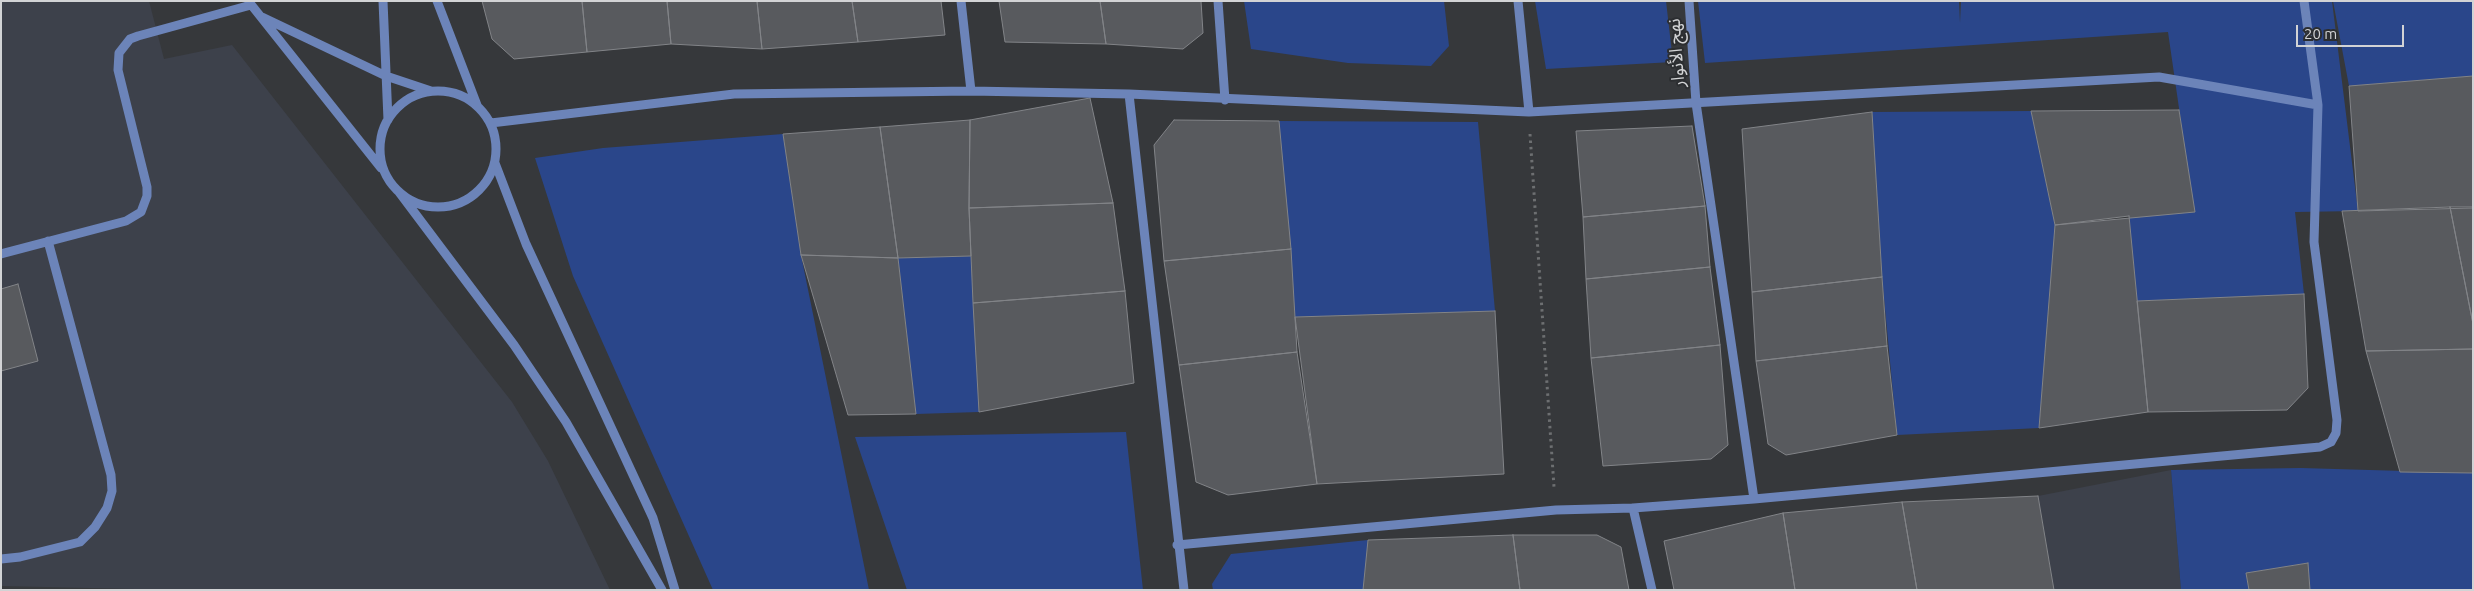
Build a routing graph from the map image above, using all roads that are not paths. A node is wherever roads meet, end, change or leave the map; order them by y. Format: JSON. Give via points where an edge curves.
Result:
{"nodes":[{"id":1,"x":383,"y":1,"type":"edge"},
{"id":2,"x":437,"y":1,"type":"edge"},
{"id":3,"x":961,"y":1,"type":"edge"},
{"id":4,"x":1218,"y":1,"type":"edge"},
{"id":5,"x":1518,"y":1,"type":"edge"},
{"id":6,"x":1689,"y":1,"type":"edge"},
{"id":7,"x":2304,"y":1,"type":"edge"},
{"id":8,"x":249,"y":3,"type":"edge"},
{"id":9,"x":259,"y":16,"type":"junction"},
{"id":10,"x":386,"y":76,"type":"junction"},
{"id":11,"x":431,"y":91,"type":"junction"},
{"id":12,"x":971,"y":91,"type":"junction"},
{"id":13,"x":1129,"y":94,"type":"junction"},
{"id":14,"x":1225,"y":100,"type":"junction"},
{"id":15,"x":1696,"y":103,"type":"junction"},
{"id":16,"x":477,"y":105,"type":"junction"},
{"id":17,"x":2318,"y":105,"type":"junction"},
{"id":18,"x":1529,"y":112,"type":"junction"},
{"id":19,"x":388,"y":120,"type":"junction"},
{"id":20,"x":491,"y":123,"type":"junction"},
{"id":21,"x":495,"y":163,"type":"junction"},
{"id":22,"x":384,"y":172,"type":"junction"},
{"id":23,"x":398,"y":192,"type":"junction"},
{"id":24,"x":48,"y":241,"type":"junction"},
{"id":25,"x":1,"y":254,"type":"edge"},
{"id":26,"x":1754,"y":499,"type":"junction"},
{"id":27,"x":1633,"y":508,"type":"junction"},
{"id":28,"x":1177,"y":545,"type":"junction"},
{"id":29,"x":1,"y":559,"type":"edge"},
{"id":30,"x":662,"y":590,"type":"edge"},
{"id":31,"x":675,"y":590,"type":"edge"},
{"id":32,"x":1184,"y":590,"type":"edge"},
{"id":33,"x":1652,"y":590,"type":"edge"}],
"edges":[{"from":1,"to":10,"type":"street"},
{"from":2,"to":16,"type":"street"},
{"from":3,"to":12,"type":"street"},
{"from":4,"to":14,"type":"street"},
{"from":5,"to":18,"type":"street"},
{"from":6,"to":15,"type":"street","name":"نهج الأنوار"},
{"from":7,"to":17,"type":"street"},
{"from":8,"to":9,"type":"street"},
{"from":8,"to":24,"type":"street","via":[[138,36],[123,45],[118,53],[118,70],[147,187],[145,205],[134,218],[126,221]]},
{"from":9,"to":10,"type":"street"},
{"from":9,"to":22,"type":"street"},
{"from":10,"to":11,"type":"street"},
{"from":10,"to":19,"type":"street"},
{"from":11,"to":16,"type":"street","via":[[447,91]]},
{"from":11,"to":19,"type":"street","via":[[415,95],[399,106]]},
{"from":12,"to":13,"type":"street"},
{"from":12,"to":20,"type":"street","via":[[734,94]]},
{"from":13,"to":14,"type":"street"},
{"from":13,"to":28,"type":"street"},
{"from":14,"to":18,"type":"street"},
{"from":15,"to":17,"type":"street","via":[[2159,77]]},
{"from":15,"to":18,"type":"street"},
{"from":15,"to":26,"type":"street","name":"نهج الأنوار"},
{"from":16,"to":20,"type":"street"},
{"from":17,"to":26,"type":"street","via":[[2314,242],[2337,420],[2331,442],[2320,447]]},
{"from":19,"to":22,"type":"street","via":[[381,136],[380,155]]},
{"from":20,"to":21,"type":"street","via":[[496,143]]},
{"from":21,"to":23,"type":"street","via":[[487,182],[473,196],[455,205],[426,206]]},
{"from":21,"to":31,"type":"street","via":[[526,244],[653,518]]},
{"from":22,"to":23,"type":"street"},
{"from":23,"to":30,"type":"street","via":[[514,345],[566,422]]},
{"from":24,"to":25,"type":"street"},
{"from":24,"to":29,"type":"street","via":[[111,475],[112,491],[107,508],[80,542]]},
{"from":26,"to":27,"type":"street"},
{"from":27,"to":28,"type":"street","via":[[1556,510]]},
{"from":27,"to":33,"type":"street"},
{"from":28,"to":32,"type":"street"}]}
